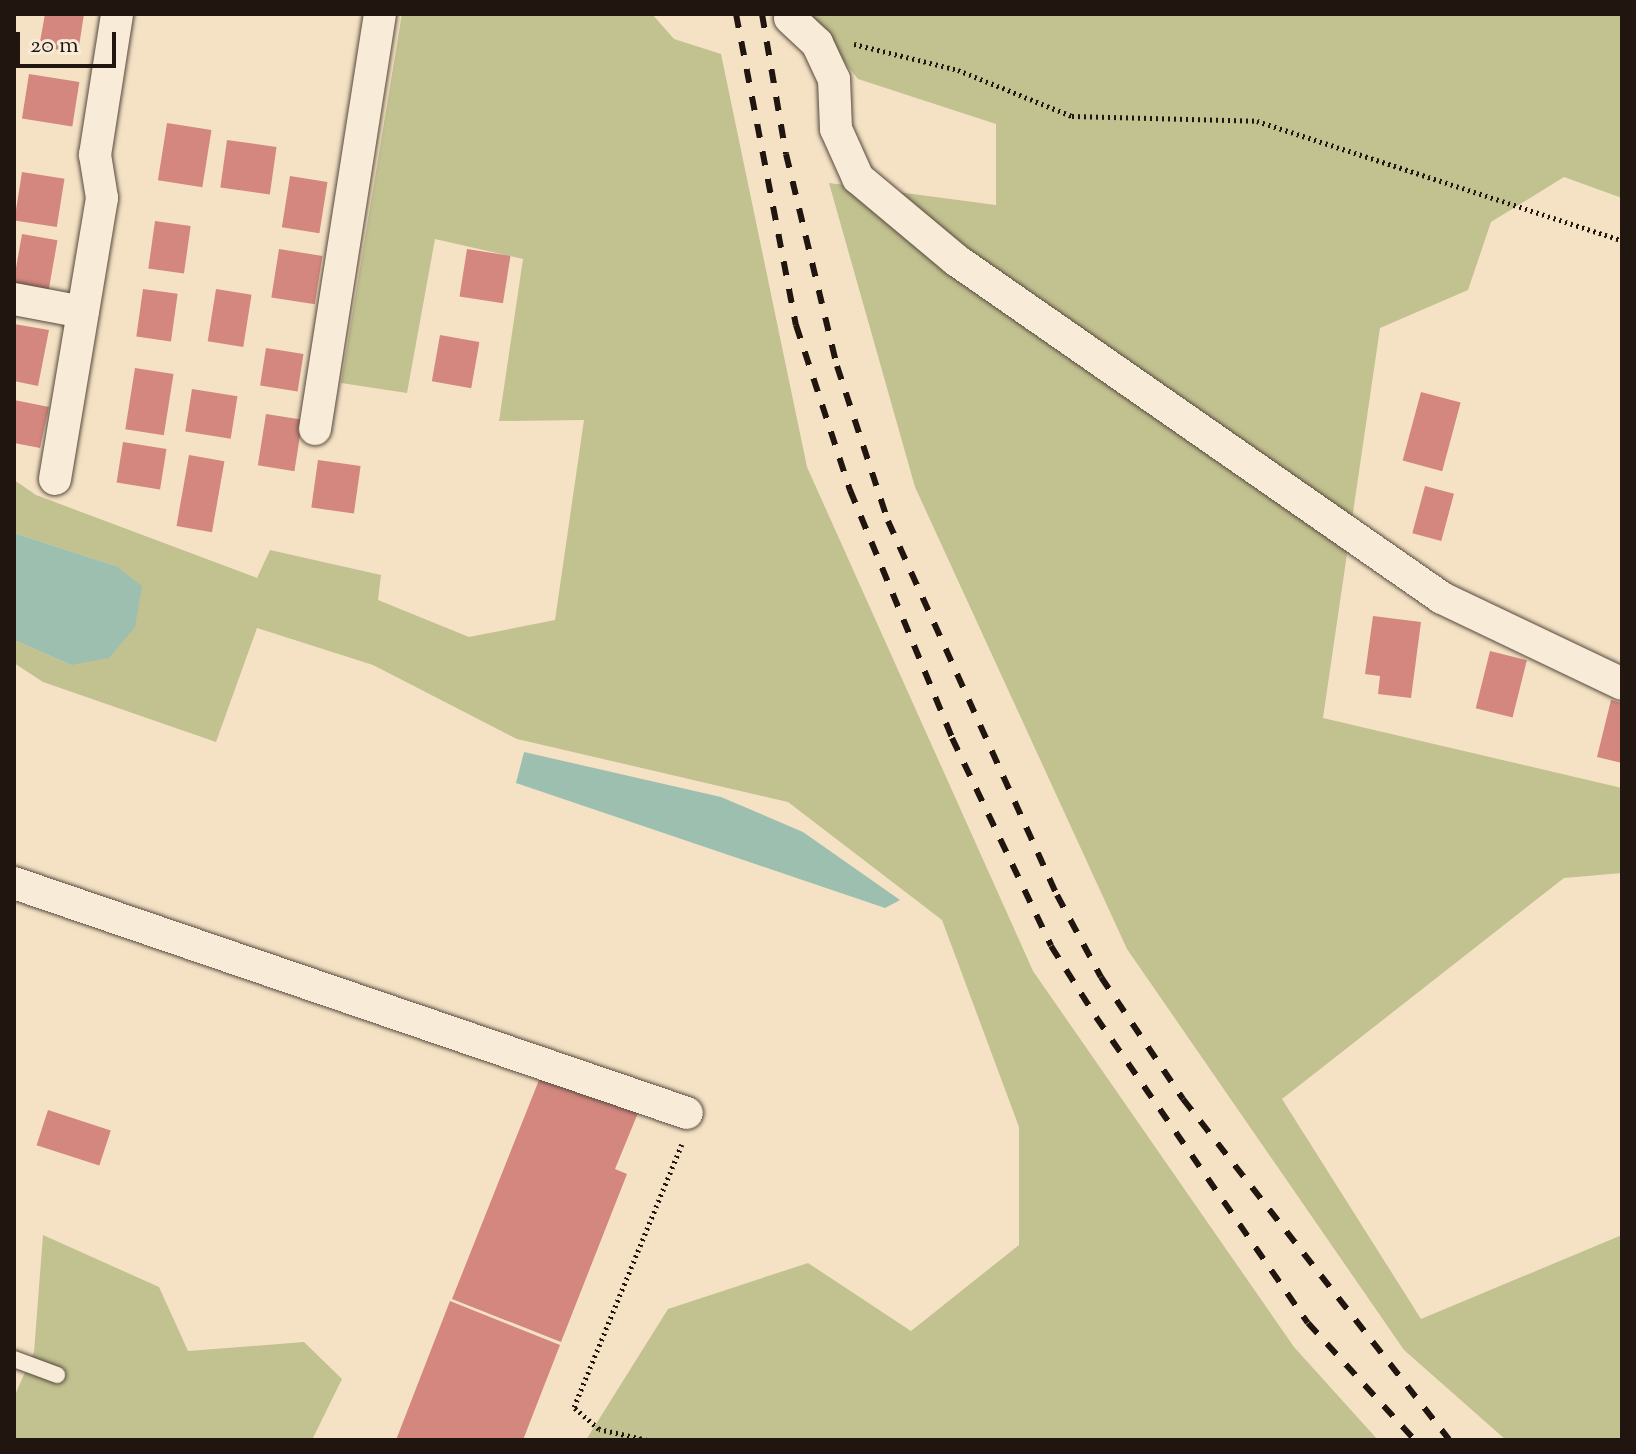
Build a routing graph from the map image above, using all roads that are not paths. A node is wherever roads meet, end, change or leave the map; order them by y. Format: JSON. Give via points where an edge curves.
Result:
{"nodes":[{"id":1,"x":117,"y":14,"type":"edge"},
{"id":2,"x":380,"y":14,"type":"edge"},
{"id":3,"x":790,"y":18,"type":"dead end"},
{"id":4,"x":14,"y":299,"type":"edge"},
{"id":5,"x":83,"y":312,"type":"junction"},
{"id":6,"x":315,"y":429,"type":"dead end"},
{"id":7,"x":55,"y":479,"type":"dead end"},
{"id":8,"x":1622,"y":684,"type":"edge"},
{"id":9,"x":14,"y":883,"type":"edge"},
{"id":10,"x":687,"y":1113,"type":"road end"},
{"id":11,"x":14,"y":1359,"type":"edge"},
{"id":12,"x":57,"y":1375,"type":"dead end"}],
"edges":[{"from":1,"to":5,"type":"street","via":[[95,155],[102,198]]},
{"from":2,"to":6,"type":"street"},
{"from":3,"to":8,"type":"street","via":[[817,43],[834,79],[836,129],[858,178],[956,260],[1442,598]]},
{"from":4,"to":5,"type":"street"},
{"from":5,"to":7,"type":"street"},
{"from":9,"to":10,"type":"street"},
{"from":11,"to":12,"type":"lane"}]}
